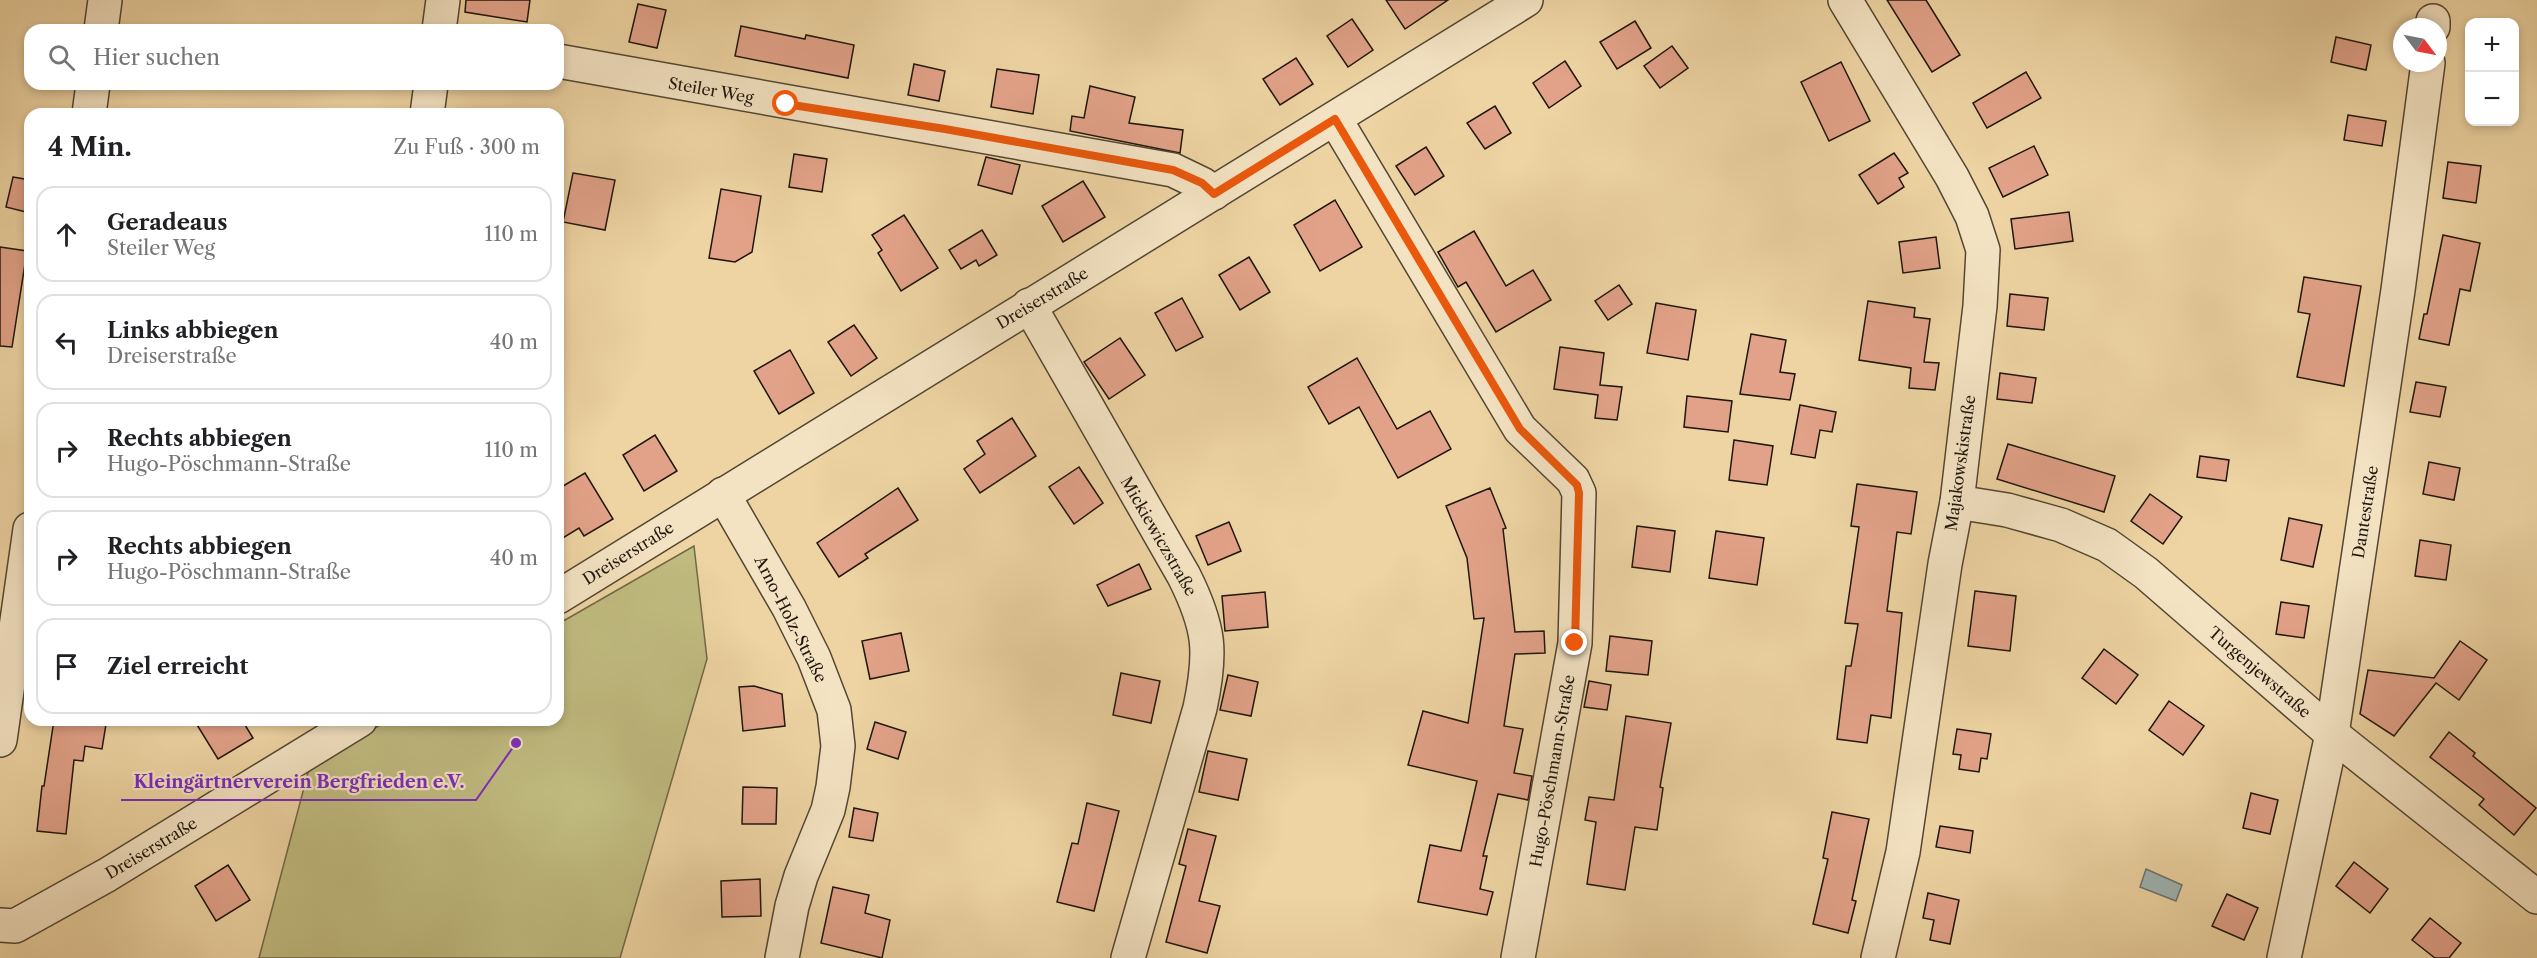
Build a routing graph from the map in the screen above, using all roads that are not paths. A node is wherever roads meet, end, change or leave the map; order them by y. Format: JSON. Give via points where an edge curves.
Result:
{"nodes":[{"id":1,"x":105,"y":0,"type":"edge"},
{"id":2,"x":443,"y":0,"type":"edge"},
{"id":3,"x":1526,"y":0,"type":"edge"},
{"id":4,"x":1845,"y":0,"type":"edge"},
{"id":5,"x":102,"y":24,"type":"edge"},
{"id":6,"x":440,"y":24,"type":"edge"},
{"id":7,"x":564,"y":63,"type":"edge"},
{"id":8,"x":2427,"y":72,"type":"edge"},
{"id":9,"x":92,"y":90,"type":"edge"},
{"id":10,"x":430,"y":90,"type":"edge"},
{"id":11,"x":90,"y":108,"type":"edge"},
{"id":12,"x":428,"y":108,"type":"edge"},
{"id":13,"x":1335,"y":119,"type":"junction"},
{"id":14,"x":1214,"y":194,"type":"junction"},
{"id":15,"x":1029,"y":305,"type":"junction"},
{"id":16,"x":723,"y":494,"type":"junction"},
{"id":17,"x":1956,"y":502,"type":"junction"},
{"id":18,"x":24,"y":571,"type":"edge"},
{"id":19,"x":564,"y":593,"type":"edge"},
{"id":20,"x":341,"y":726,"type":"edge"},
{"id":21,"x":326,"y":731,"type":"edge"},
{"id":22,"x":2332,"y":734,"type":"junction"},
{"id":23,"x":0,"y":741,"type":"edge"},
{"id":24,"x":2537,"y":897,"type":"edge"},
{"id":25,"x":0,"y":925,"type":"edge"},
{"id":26,"x":782,"y":958,"type":"edge"},
{"id":27,"x":1128,"y":958,"type":"edge"},
{"id":28,"x":1518,"y":958,"type":"edge"},
{"id":29,"x":1878,"y":958,"type":"edge"},
{"id":30,"x":2284,"y":958,"type":"edge"}],
"edges":[{"from":1,"to":5,"type":"street"},
{"from":2,"to":6,"type":"street"},
{"from":3,"to":13,"type":"street","name":"Dreiserstraße"},
{"from":4,"to":17,"type":"street","name":"Majakowskistraße","via":[[1952,177],[1972,216],[1983,250]]},
{"from":7,"to":14,"type":"street","name":"Steiler Weg","via":[[1173,170],[1202,183]]},
{"from":8,"to":22,"type":"street","name":"Dantestraße"},
{"from":9,"to":11,"type":"street"},
{"from":10,"to":12,"type":"street"},
{"from":13,"to":14,"type":"street","name":"Dreiserstraße"},
{"from":13,"to":28,"type":"street","name":"Hugo-Pöschmann-Straße","via":[[1520,429],[1573,480],[1579,493],[1575,643]]},
{"from":14,"to":15,"type":"street","name":"Dreiserstraße"},
{"from":15,"to":16,"type":"street","name":"Dreiserstraße"},
{"from":15,"to":27,"type":"street","name":"Mickiewiczstraße","via":[[1184,576],[1200,608],[1208,638],[1208,672],[1200,708]]},
{"from":16,"to":19,"type":"street","name":"Dreiserstraße"},
{"from":16,"to":26,"type":"street","name":"Arno-Holz-Straße","via":[[789,608],[834,710],[838,746],[834,787],[798,886]]},
{"from":17,"to":22,"type":"street","name":"Turgenjewstraße","via":[[2007,510],[2061,525],[2107,545],[2146,573]]},
{"from":17,"to":29,"type":"street","name":"Majakowskistraße","via":[[1903,852]]},
{"from":18,"to":23,"type":"street"},
{"from":20,"to":21,"type":"street","name":"Dreiserstraße"},
{"from":21,"to":25,"type":"street","name":"Dreiserstraße","via":[[107,875],[15,927]]},
{"from":22,"to":24,"type":"street","name":"Turgenjewstraße"},
{"from":22,"to":30,"type":"street","name":"Dantestraße"}]}
